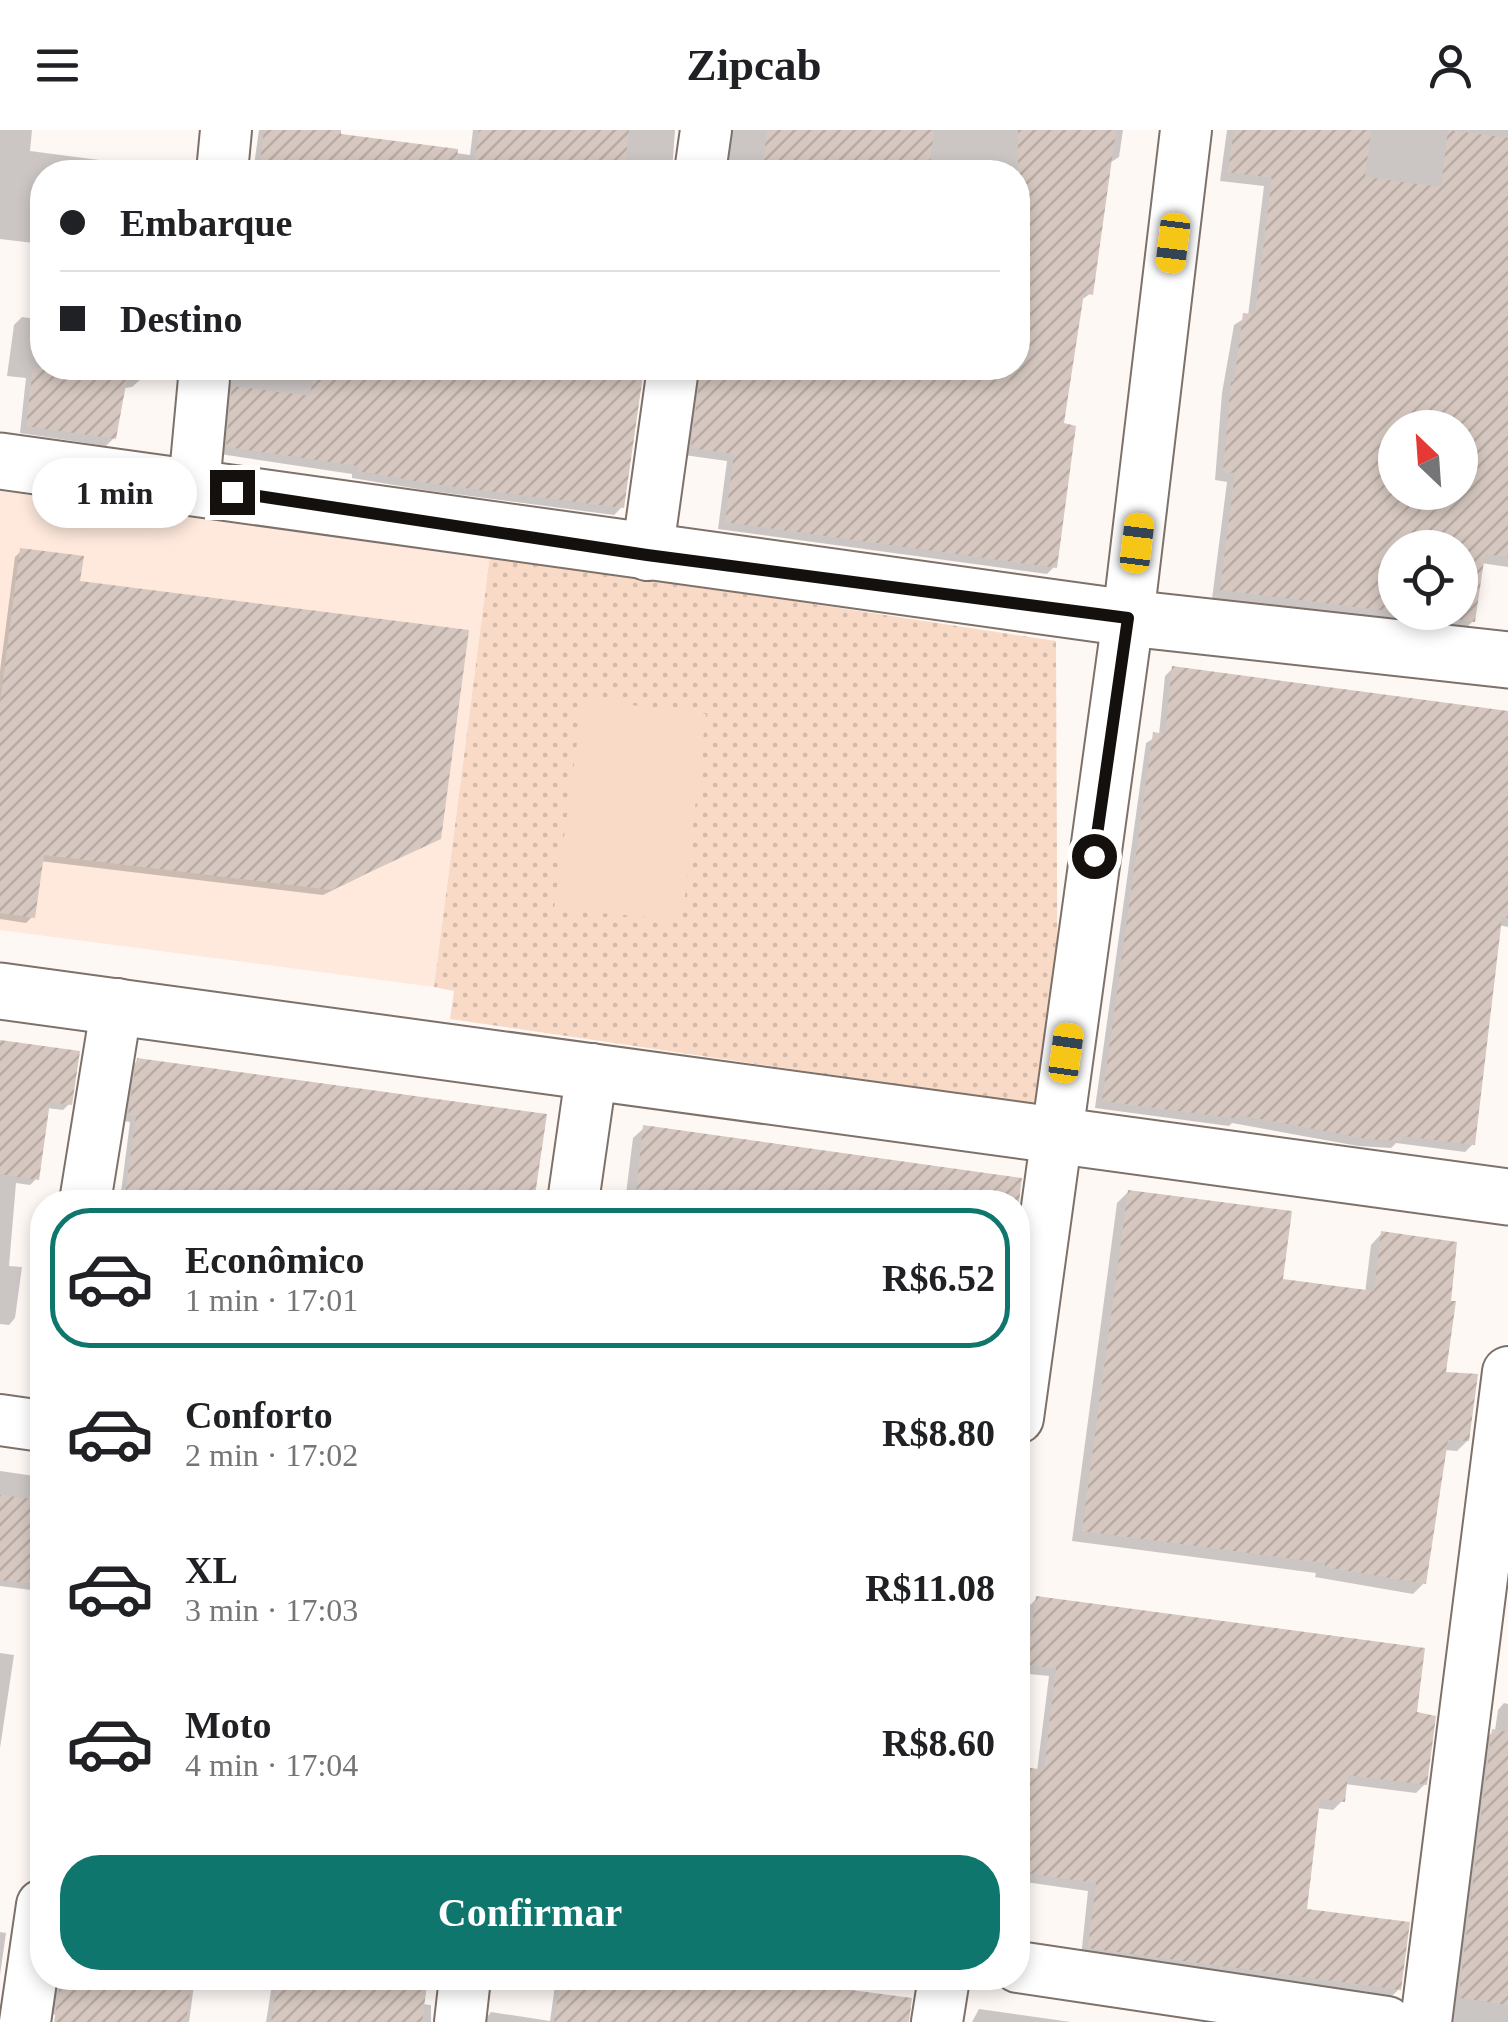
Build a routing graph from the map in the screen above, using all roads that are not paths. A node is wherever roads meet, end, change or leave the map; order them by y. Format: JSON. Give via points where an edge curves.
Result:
{"nodes":[{"id":1,"x":226,"y":130,"type":"edge"},
{"id":2,"x":706,"y":130,"type":"edge"},
{"id":3,"x":1186,"y":130,"type":"edge"},
{"id":4,"x":223,"y":160,"type":"edge"},
{"id":5,"x":702,"y":160,"type":"edge"},
{"id":6,"x":203,"y":380,"type":"edge"},
{"id":7,"x":671,"y":380,"type":"edge"},
{"id":8,"x":0,"y":462,"type":"edge"},
{"id":9,"x":194,"y":486,"type":"junction"},
{"id":10,"x":647,"y":555,"type":"junction"},
{"id":11,"x":1128,"y":618,"type":"junction"},
{"id":12,"x":1508,"y":660,"type":"edge"},
{"id":13,"x":0,"y":991,"type":"edge"},
{"id":14,"x":118,"y":1004,"type":"junction"},
{"id":15,"x":592,"y":1070,"type":"junction"},
{"id":16,"x":1055,"y":1132,"type":"junction"},
{"id":17,"x":86,"y":1190,"type":"edge"},
{"id":18,"x":575,"y":1190,"type":"edge"},
{"id":19,"x":1508,"y":1197,"type":"edge"},
{"id":20,"x":1030,"y":1325,"type":"edge"},
{"id":21,"x":1508,"y":1372,"type":"edge"},
{"id":22,"x":0,"y":1420,"type":"edge"},
{"id":23,"x":30,"y":1424,"type":"edge"},
{"id":24,"x":1492,"y":1629,"type":"edge"},
{"id":25,"x":1030,"y":1970,"type":"edge"},
{"id":26,"x":30,"y":1979,"type":"edge"},
{"id":27,"x":464,"y":1990,"type":"edge"},
{"id":28,"x":942,"y":1990,"type":"edge"},
{"id":29,"x":0,"y":2020,"type":"edge"},
{"id":30,"x":23,"y":2022,"type":"edge"},
{"id":31,"x":460,"y":2022,"type":"edge"},
{"id":32,"x":938,"y":2022,"type":"edge"},
{"id":33,"x":1387,"y":2022,"type":"edge"},
{"id":34,"x":1426,"y":2022,"type":"edge"}],
"edges":[{"from":1,"to":4,"type":"street"},
{"from":2,"to":5,"type":"street"},
{"from":3,"to":11,"type":"street"},
{"from":6,"to":9,"type":"street"},
{"from":7,"to":10,"type":"street"},
{"from":8,"to":9,"type":"street"},
{"from":9,"to":10,"type":"street"},
{"from":10,"to":11,"type":"street"},
{"from":11,"to":12,"type":"street"},
{"from":11,"to":16,"type":"street"},
{"from":13,"to":14,"type":"street"},
{"from":14,"to":15,"type":"street"},
{"from":14,"to":17,"type":"street"},
{"from":15,"to":16,"type":"street"},
{"from":15,"to":18,"type":"street"},
{"from":16,"to":19,"type":"street"},
{"from":16,"to":20,"type":"street"},
{"from":21,"to":24,"type":"street"},
{"from":22,"to":23,"type":"street"},
{"from":24,"to":34,"type":"street"},
{"from":25,"to":33,"type":"street"},
{"from":26,"to":30,"type":"street"},
{"from":27,"to":31,"type":"street"},
{"from":28,"to":32,"type":"street"},
{"from":29,"to":30,"type":"street"}]}
